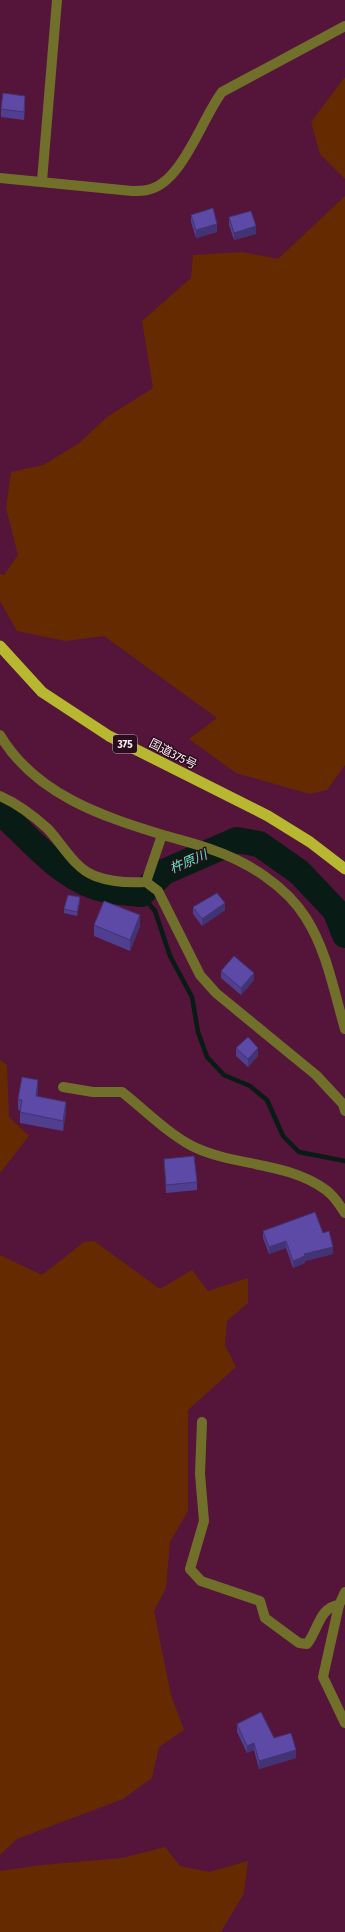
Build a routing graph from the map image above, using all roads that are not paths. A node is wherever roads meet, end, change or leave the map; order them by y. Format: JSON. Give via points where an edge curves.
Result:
{"nodes":[{"id":1,"x":57,"y":0,"type":"edge"},
{"id":2,"x":345,"y":26,"type":"edge"},
{"id":3,"x":0,"y":178,"type":"edge"},
{"id":4,"x":42,"y":181,"type":"junction"},
{"id":5,"x":0,"y":646,"type":"edge"},
{"id":6,"x":0,"y":735,"type":"edge"},
{"id":7,"x":0,"y":796,"type":"edge"},
{"id":8,"x":162,"y":835,"type":"junction"},
{"id":9,"x":345,"y":869,"type":"edge"},
{"id":10,"x":146,"y":882,"type":"junction"},
{"id":11,"x":345,"y":1029,"type":"edge"},
{"id":12,"x":63,"y":1087,"type":"dead end"},
{"id":13,"x":345,"y":1111,"type":"edge"},
{"id":14,"x":345,"y":1213,"type":"edge"},
{"id":15,"x":202,"y":1422,"type":"dead end"},
{"id":16,"x":345,"y":1592,"type":"edge"},
{"id":17,"x":339,"y":1605,"type":"junction"},
{"id":18,"x":345,"y":1723,"type":"edge"}],
"edges":[{"from":1,"to":4,"type":"street"},
{"from":2,"to":4,"type":"street","via":[[222,92],[175,172],[148,190],[132,191]]},
{"from":3,"to":4,"type":"street"},
{"from":5,"to":9,"type":"highway","name":"国道375号","number":"375","via":[[42,692],[109,736],[268,816],[310,842]]},
{"from":6,"to":8,"type":"street","via":[[8,749],[32,774],[54,791],[77,804]]},
{"from":7,"to":10,"type":"street","via":[[43,825],[80,866],[94,876],[130,883]]},
{"from":8,"to":10,"type":"street"},
{"from":8,"to":11,"type":"street","via":[[214,850],[242,862],[273,882],[292,900],[306,918],[320,946]]},
{"from":10,"to":13,"type":"street","via":[[158,891],[200,975],[216,993],[316,1075],[343,1104]]},
{"from":12,"to":14,"type":"street","via":[[93,1092],[122,1092],[166,1129],[192,1146],[214,1155],[305,1178],[326,1190]]},
{"from":15,"to":17,"type":"street","via":[[200,1474],[204,1521],[190,1569],[201,1581],[260,1601],[265,1618],[299,1643],[306,1644],[312,1638],[320,1617],[332,1606]]},
{"from":16,"to":17,"type":"street"},
{"from":17,"to":18,"type":"street","via":[[323,1677]]}]}
